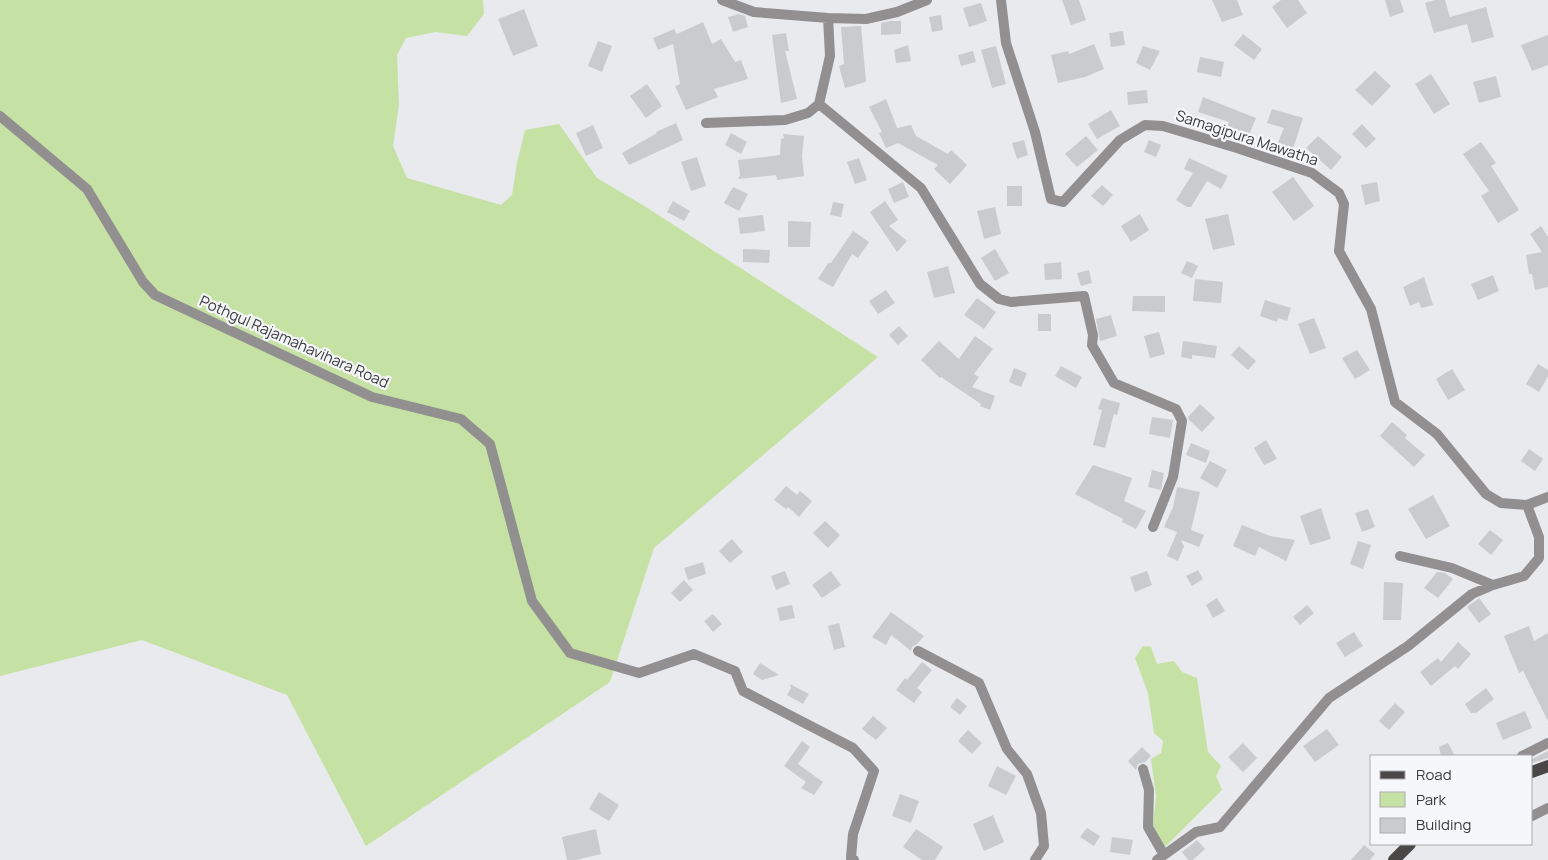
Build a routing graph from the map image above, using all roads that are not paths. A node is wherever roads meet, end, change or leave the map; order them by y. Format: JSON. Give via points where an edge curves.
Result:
{"nodes":[{"id":1,"x":722,"y":0,"type":"edge"},
{"id":2,"x":927,"y":0,"type":"edge"},
{"id":3,"x":1001,"y":0,"type":"edge"},
{"id":4,"x":828,"y":18,"type":"junction"},
{"id":5,"x":819,"y":104,"type":"junction"},
{"id":6,"x":0,"y":116,"type":"edge"},
{"id":7,"x":706,"y":123,"type":"dead end"},
{"id":8,"x":1548,"y":497,"type":"edge"},
{"id":9,"x":1527,"y":505,"type":"junction"},
{"id":10,"x":1153,"y":527,"type":"dead end"},
{"id":11,"x":1400,"y":556,"type":"dead end"},
{"id":12,"x":1492,"y":585,"type":"junction"},
{"id":13,"x":918,"y":651,"type":"dead end"},
{"id":14,"x":1548,"y":742,"type":"edge"},
{"id":15,"x":1524,"y":755,"type":"edge"},
{"id":16,"x":1548,"y":766,"type":"edge"},
{"id":17,"x":1143,"y":768,"type":"dead end"},
{"id":18,"x":1533,"y":772,"type":"edge"},
{"id":19,"x":1548,"y":808,"type":"edge"},
{"id":20,"x":1533,"y":816,"type":"edge"},
{"id":21,"x":1409,"y":845,"type":"edge"},
{"id":22,"x":1160,"y":858,"type":"edge"},
{"id":23,"x":854,"y":860,"type":"edge"},
{"id":24,"x":1035,"y":860,"type":"edge"},
{"id":25,"x":1394,"y":860,"type":"edge"}],
"edges":[{"from":1,"to":4,"type":"street","via":[[754,12]]},
{"from":2,"to":4,"type":"street","via":[[866,19]]},
{"from":3,"to":9,"type":"street","name":"Samagipura Mawatha","via":[[1006,43],[1036,132],[1051,198],[1063,202],[1120,140],[1145,125],[1163,126],[1312,173],[1339,193],[1344,204],[1339,251],[1371,309],[1395,402],[1437,434],[1486,494],[1501,503]]},
{"from":4,"to":5,"type":"street","via":[[830,56]]},
{"from":5,"to":7,"type":"street","via":[[808,113],[785,120]]},
{"from":5,"to":10,"type":"street","via":[[921,188],[980,284],[999,299],[1011,302],[1084,296],[1093,335],[1092,345],[1114,383],[1176,409],[1182,421],[1173,477]]},
{"from":6,"to":23,"type":"street","name":"Pothgul Rajamahavihara Road","via":[[87,189],[143,282],[155,295],[372,397],[461,419],[490,444],[532,601],[570,653],[639,673],[694,654],[735,671],[743,691],[853,748],[874,771],[853,834],[851,858]]},
{"from":8,"to":9,"type":"street","name":"Samagipura Mawatha"},
{"from":9,"to":12,"type":"street","via":[[1539,537],[1539,558],[1524,576]]},
{"from":11,"to":12,"type":"street","via":[[1452,568]]},
{"from":12,"to":22,"type":"street","via":[[1472,594],[1408,646],[1329,698],[1220,827],[1196,832]]},
{"from":13,"to":24,"type":"street","via":[[979,683],[1007,749],[1027,774],[1041,813],[1044,846]]},
{"from":14,"to":15,"type":"street"},
{"from":16,"to":18,"type":"main road"},
{"from":17,"to":22,"type":"street","via":[[1149,790],[1148,827]]},
{"from":19,"to":20,"type":"street"},
{"from":21,"to":25,"type":"main road"}]}
